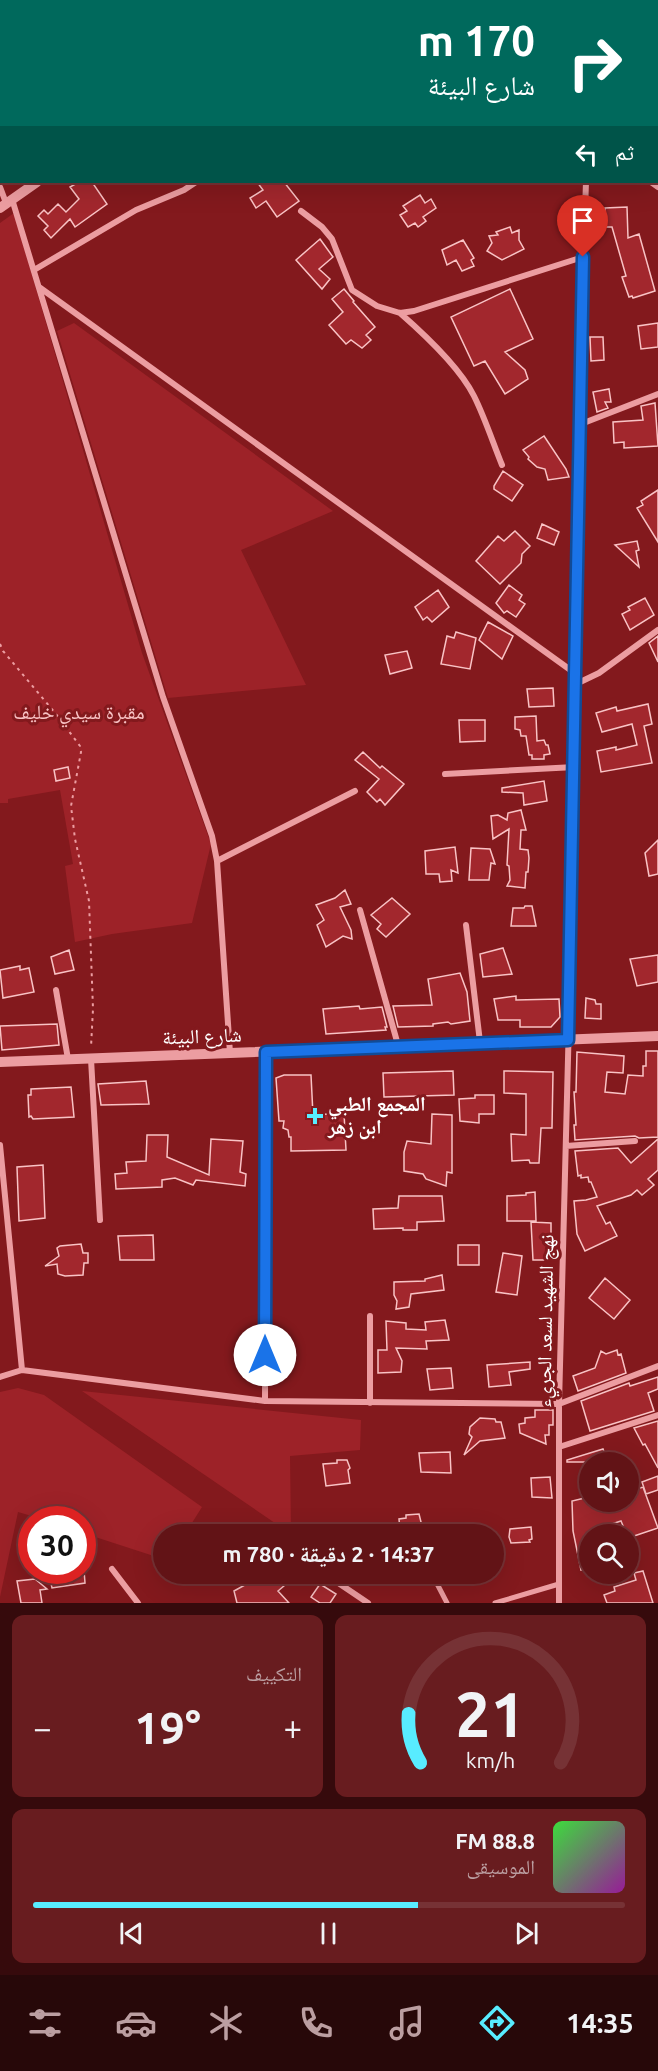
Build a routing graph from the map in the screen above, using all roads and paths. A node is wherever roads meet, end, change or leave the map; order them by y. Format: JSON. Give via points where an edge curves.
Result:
{"nodes":[{"id":1,"x":36,"y":183,"type":"edge"},
{"id":2,"x":194,"y":183,"type":"edge"},
{"id":3,"x":586,"y":183,"type":"edge"},
{"id":4,"x":0,"y":187,"type":"edge"},
{"id":5,"x":6,"y":203,"type":"edge"},
{"id":6,"x":301,"y":211,"type":"dead end"},
{"id":7,"x":583,"y":257,"type":"junction"},
{"id":8,"x":34,"y":270,"type":"junction"},
{"id":9,"x":39,"y":287,"type":"junction"},
{"id":10,"x":400,"y":313,"type":"junction"},
{"id":11,"x":658,"y":394,"type":"edge"},
{"id":12,"x":581,"y":424,"type":"junction"},
{"id":13,"x":502,"y":465,"type":"dead end"},
{"id":14,"x":658,"y":630,"type":"edge"},
{"id":15,"x":0,"y":645,"type":"edge"},
{"id":16,"x":576,"y":674,"type":"junction"},
{"id":17,"x":576,"y":684,"type":"junction"},
{"id":18,"x":575,"y":767,"type":"junction"},
{"id":19,"x":445,"y":774,"type":"dead end"},
{"id":20,"x":355,"y":790,"type":"dead end"},
{"id":21,"x":217,"y":861,"type":"junction"},
{"id":22,"x":360,"y":910,"type":"dead end"},
{"id":23,"x":466,"y":925,"type":"dead end"},
{"id":24,"x":56,"y":990,"type":"dead end"},
{"id":25,"x":658,"y":1036,"type":"edge"},
{"id":26,"x":568,"y":1040,"type":"junction"},
{"id":27,"x":480,"y":1042,"type":"junction"},
{"id":28,"x":398,"y":1046,"type":"junction"},
{"id":29,"x":266,"y":1052,"type":"junction"},
{"id":30,"x":230,"y":1053,"type":"junction"},
{"id":31,"x":69,"y":1059,"type":"junction"},
{"id":32,"x":91,"y":1059,"type":"junction"},
{"id":33,"x":0,"y":1062,"type":"edge"},
{"id":34,"x":635,"y":1141,"type":"dead end"},
{"id":35,"x":0,"y":1145,"type":"edge"},
{"id":36,"x":566,"y":1146,"type":"junction"},
{"id":37,"x":100,"y":1220,"type":"dead end"},
{"id":38,"x":370,"y":1316,"type":"dead end"},
{"id":39,"x":658,"y":1366,"type":"edge"},
{"id":40,"x":22,"y":1370,"type":"junction"},
{"id":41,"x":0,"y":1377,"type":"edge"},
{"id":42,"x":265,"y":1401,"type":"junction"},
{"id":43,"x":370,"y":1402,"type":"junction"},
{"id":44,"x":559,"y":1404,"type":"junction"},
{"id":45,"x":658,"y":1415,"type":"edge"},
{"id":46,"x":559,"y":1448,"type":"junction"},
{"id":47,"x":112,"y":1569,"type":"dead end"},
{"id":48,"x":340,"y":1584,"type":"edge"},
{"id":49,"x":437,"y":1584,"type":"edge"},
{"id":50,"x":559,"y":1584,"type":"junction"},
{"id":51,"x":138,"y":1603,"type":"edge"},
{"id":52,"x":368,"y":1603,"type":"edge"},
{"id":53,"x":447,"y":1603,"type":"edge"},
{"id":54,"x":495,"y":1603,"type":"edge"},
{"id":55,"x":559,"y":1603,"type":"edge"}],
"edges":[{"from":1,"to":5,"type":"street"},
{"from":2,"to":8,"type":"street","via":[[136,210]]},
{"from":3,"to":7,"type":"street","name":"نهج الشهيد لسعد الجريء"},
{"from":4,"to":5,"type":"street"},
{"from":5,"to":8,"type":"street"},
{"from":6,"to":10,"type":"street","via":[[332,239],[352,290],[378,306]]},
{"from":7,"to":10,"type":"street"},
{"from":7,"to":12,"type":"street","name":"نهج الشهيد لسعد الجريء"},
{"from":8,"to":9,"type":"street"},
{"from":9,"to":16,"type":"street"},
{"from":9,"to":21,"type":"street","via":[[163,698],[213,836]]},
{"from":10,"to":13,"type":"street","via":[[450,363],[474,395]]},
{"from":11,"to":12,"type":"street"},
{"from":12,"to":16,"type":"street","name":"نهج الشهيد لسعد الجريء"},
{"from":14,"to":17,"type":"street","via":[[599,673]]},
{"from":15,"to":32,"type":"path","via":[[80,746],[71,806],[89,901]]},
{"from":16,"to":17,"type":"street","name":"نهج الشهيد لسعد الجريء"},
{"from":17,"to":18,"type":"street","name":"نهج الشهيد لسعد الجريء"},
{"from":18,"to":19,"type":"street"},
{"from":18,"to":26,"type":"street","name":"نهج الشهيد لسعد الجريء"},
{"from":20,"to":21,"type":"street"},
{"from":21,"to":30,"type":"street"},
{"from":22,"to":28,"type":"street"},
{"from":23,"to":27,"type":"street"},
{"from":24,"to":31,"type":"street"},
{"from":25,"to":26,"type":"street","name":"شارع البيئة"},
{"from":26,"to":27,"type":"street","name":"شارع البيئة"},
{"from":26,"to":36,"type":"street","name":"نهج الشهيد لسعد الجريء"},
{"from":27,"to":28,"type":"street","name":"شارع البيئة"},
{"from":28,"to":29,"type":"street","name":"شارع البيئة"},
{"from":29,"to":30,"type":"street","name":"شارع البيئة"},
{"from":29,"to":42,"type":"street"},
{"from":30,"to":32,"type":"street","name":"شارع البيئة"},
{"from":31,"to":32,"type":"street","name":"شارع البيئة"},
{"from":31,"to":33,"type":"street","name":"شارع البيئة"},
{"from":32,"to":37,"type":"street"},
{"from":34,"to":36,"type":"street"},
{"from":35,"to":40,"type":"street"},
{"from":36,"to":44,"type":"street","name":"نهج الشهيد لسعد الجريء"},
{"from":38,"to":43,"type":"street"},
{"from":39,"to":44,"type":"street"},
{"from":40,"to":41,"type":"street"},
{"from":40,"to":42,"type":"street"},
{"from":42,"to":43,"type":"street"},
{"from":43,"to":44,"type":"street"},
{"from":44,"to":46,"type":"street","name":"نهج الشهيد لسعد الجريء"},
{"from":45,"to":46,"type":"street"},
{"from":46,"to":50,"type":"street","name":"نهج الشهيد لسعد الجريء"},
{"from":47,"to":51,"type":"street"},
{"from":48,"to":52,"type":"street"},
{"from":49,"to":53,"type":"street"},
{"from":50,"to":54,"type":"street"},
{"from":50,"to":55,"type":"street","name":"نهج الشهيد لسعد الجريء"}]}
